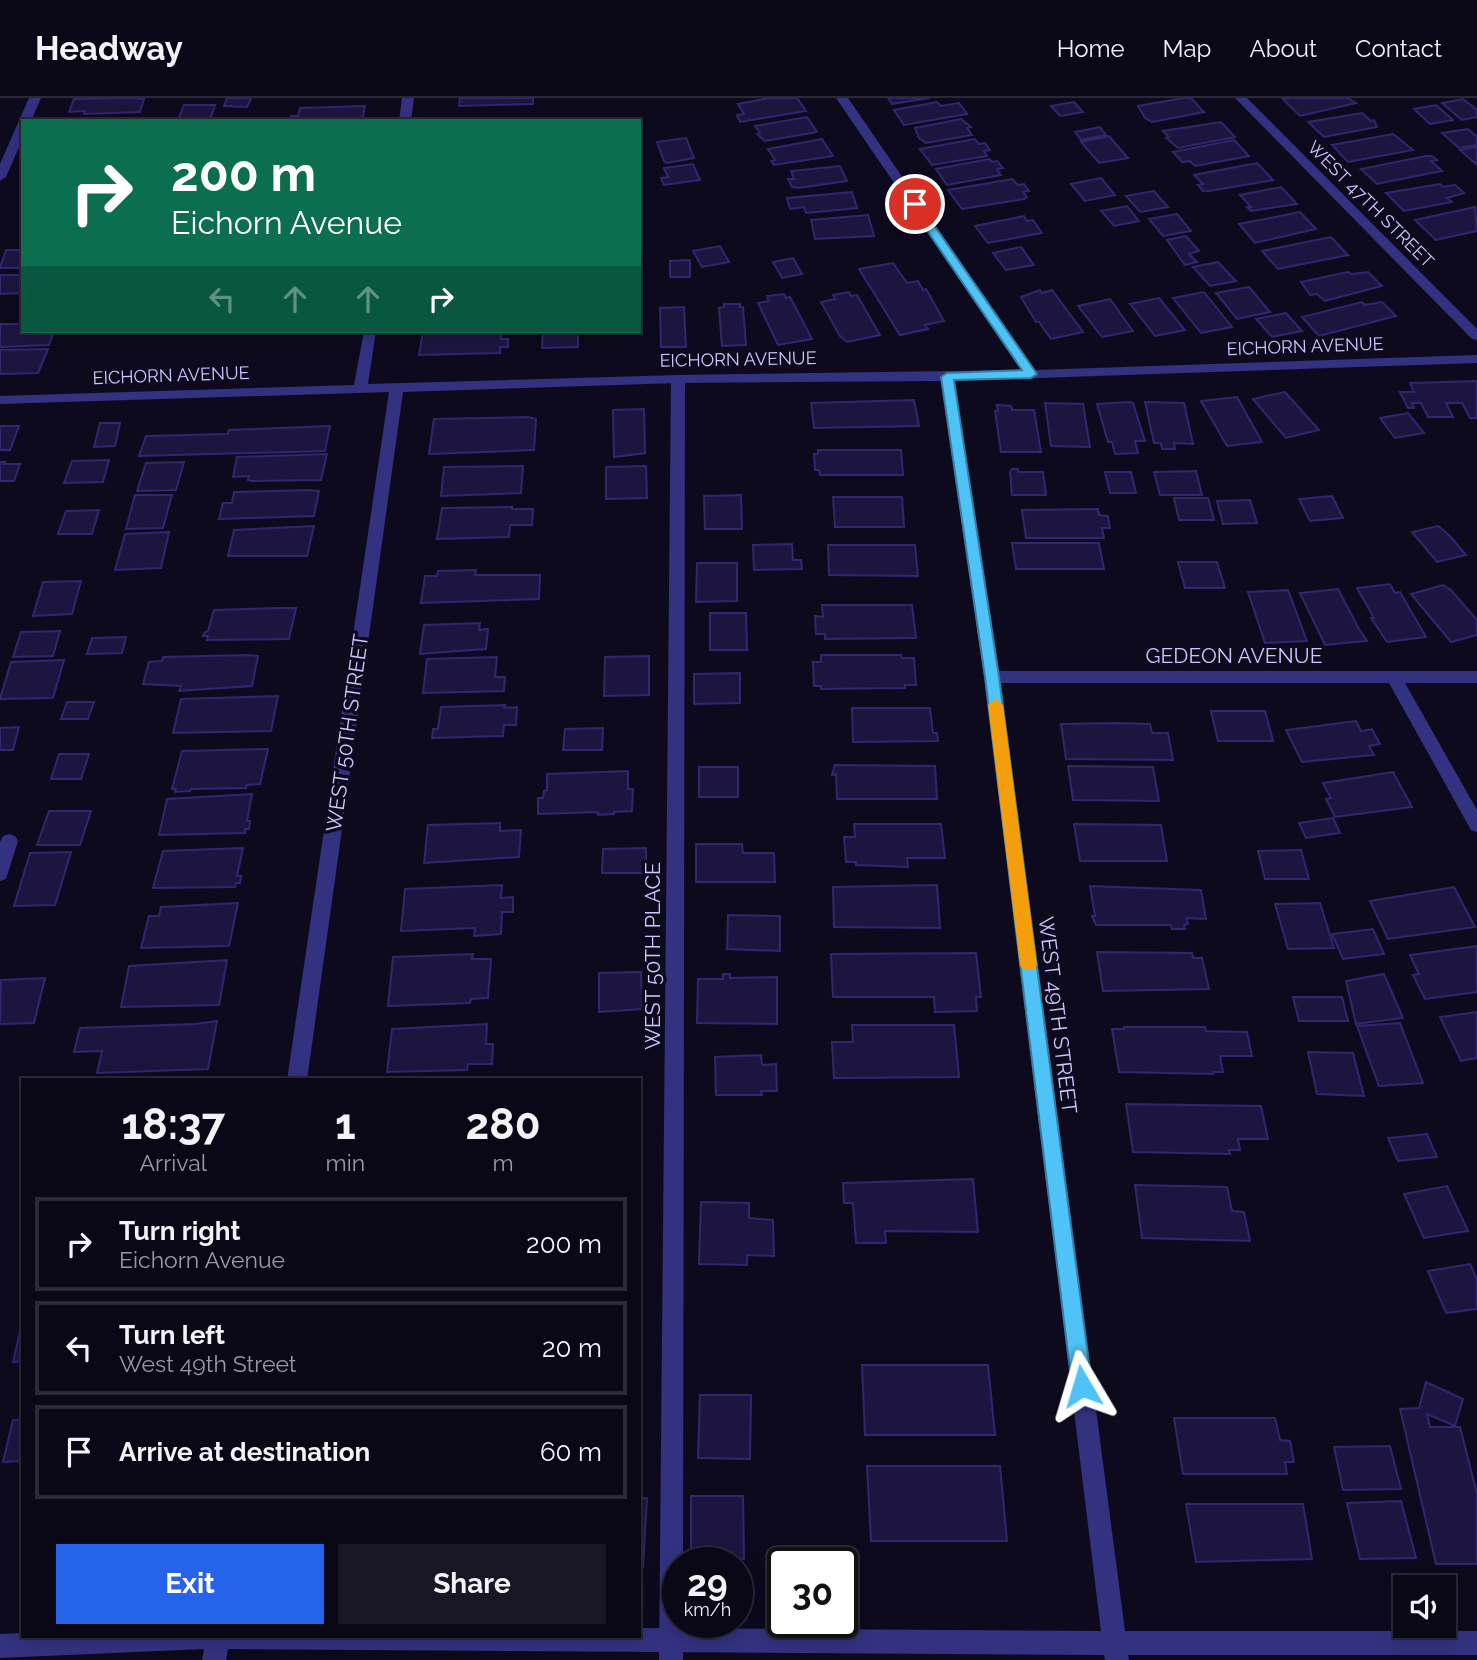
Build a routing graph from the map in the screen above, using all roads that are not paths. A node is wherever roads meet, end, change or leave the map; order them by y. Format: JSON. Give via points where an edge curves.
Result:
{"nodes":[{"id":1,"x":35,"y":98,"type":"edge"},
{"id":2,"x":408,"y":98,"type":"edge"},
{"id":3,"x":842,"y":98,"type":"edge"},
{"id":4,"x":1241,"y":98,"type":"edge"},
{"id":5,"x":26,"y":119,"type":"edge"},
{"id":6,"x":405,"y":119,"type":"edge"},
{"id":7,"x":21,"y":130,"type":"edge"},
{"id":8,"x":0,"y":177,"type":"edge"},
{"id":9,"x":370,"y":333,"type":"edge"},
{"id":10,"x":1477,"y":335,"type":"edge"},
{"id":11,"x":1477,"y":359,"type":"edge"},
{"id":12,"x":1031,"y":374,"type":"junction"},
{"id":13,"x":947,"y":377,"type":"junction"},
{"id":14,"x":678,"y":379,"type":"junction"},
{"id":15,"x":397,"y":386,"type":"junction"},
{"id":16,"x":360,"y":389,"type":"junction"},
{"id":17,"x":0,"y":400,"type":"edge"},
{"id":18,"x":1392,"y":675,"type":"junction"},
{"id":19,"x":992,"y":677,"type":"junction"},
{"id":20,"x":1477,"y":677,"type":"edge"},
{"id":21,"x":1477,"y":825,"type":"edge"},
{"id":22,"x":9,"y":841,"type":"dead end"},
{"id":23,"x":0,"y":874,"type":"edge"},
{"id":24,"x":297,"y":1078,"type":"edge"},
{"id":25,"x":1477,"y":1643,"type":"edge"},
{"id":26,"x":216,"y":1645,"type":"edge"},
{"id":27,"x":0,"y":1646,"type":"edge"},
{"id":28,"x":671,"y":1650,"type":"edge"},
{"id":29,"x":1115,"y":1651,"type":"edge"}],
"edges":[{"from":1,"to":5,"type":"street"},
{"from":2,"to":6,"type":"street"},
{"from":3,"to":12,"type":"street"},
{"from":4,"to":10,"type":"street","name":"WEST 47TH STREET"},
{"from":7,"to":8,"type":"street"},
{"from":9,"to":16,"type":"street"},
{"from":11,"to":12,"type":"street","name":"EICHORN AVENUE"},
{"from":12,"to":13,"type":"street","name":"EICHORN AVENUE"},
{"from":13,"to":14,"type":"street","name":"EICHORN AVENUE"},
{"from":13,"to":19,"type":"street","name":"WEST 49TH STREET"},
{"from":14,"to":15,"type":"street","name":"EICHORN AVENUE"},
{"from":14,"to":28,"type":"street","name":"WEST 50TH PLACE"},
{"from":15,"to":16,"type":"street","name":"EICHORN AVENUE"},
{"from":15,"to":24,"type":"street","name":"WEST 50TH STREET"},
{"from":16,"to":17,"type":"street","name":"EICHORN AVENUE"},
{"from":18,"to":19,"type":"street","name":"GEDEON AVENUE"},
{"from":18,"to":20,"type":"street","name":"GEDEON AVENUE"},
{"from":18,"to":21,"type":"street"},
{"from":19,"to":29,"type":"street","name":"WEST 49TH STREET"},
{"from":22,"to":23,"type":"street"},
{"from":25,"to":29,"type":"street"},
{"from":26,"to":27,"type":"street"},
{"from":26,"to":28,"type":"street"},
{"from":28,"to":29,"type":"street"}]}
